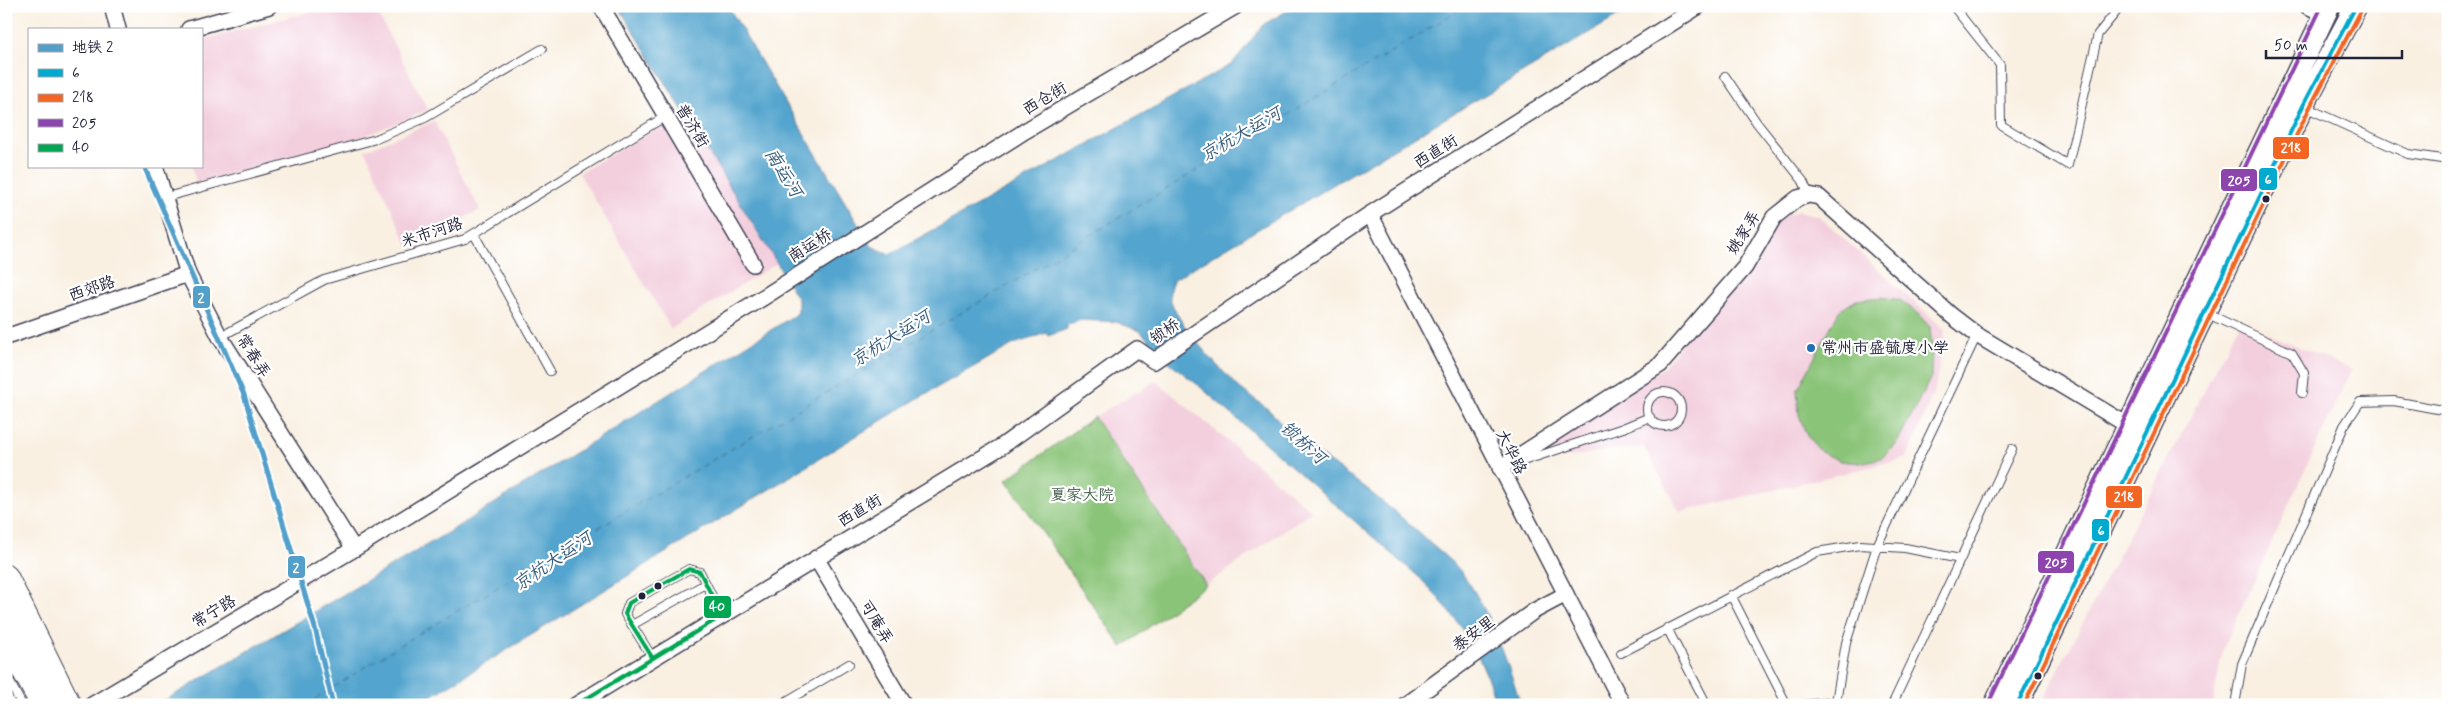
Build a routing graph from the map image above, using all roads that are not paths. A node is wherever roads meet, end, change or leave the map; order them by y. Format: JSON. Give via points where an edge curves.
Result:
{"nodes":[{"id":1,"x":112,"y":6,"type":"edge"},
{"id":2,"x":268,"y":6,"type":"edge"},
{"id":3,"x":601,"y":6,"type":"edge"},
{"id":4,"x":1236,"y":6,"type":"edge"},
{"id":5,"x":1699,"y":6,"type":"edge"},
{"id":6,"x":1953,"y":6,"type":"edge"},
{"id":7,"x":2121,"y":6,"type":"edge"},
{"id":8,"x":2356,"y":6,"type":"edge"},
{"id":9,"x":2320,"y":9,"type":"edge"},
{"id":10,"x":118,"y":28,"type":"edge"},
{"id":11,"x":191,"y":28,"type":"edge"},
{"id":12,"x":542,"y":49,"type":"dead end"},
{"id":13,"x":1725,"y":76,"type":"dead end"},
{"id":14,"x":2303,"y":106,"type":"junction"},
{"id":15,"x":666,"y":116,"type":"junction"},
{"id":16,"x":2448,"y":160,"type":"edge"},
{"id":17,"x":156,"y":168,"type":"edge"},
{"id":18,"x":1809,"y":195,"type":"junction"},
{"id":19,"x":163,"y":198,"type":"junction"},
{"id":20,"x":1370,"y":214,"type":"junction"},
{"id":21,"x":875,"y":225,"type":"joint"},
{"id":22,"x":474,"y":234,"type":"junction"},
{"id":23,"x":753,"y":264,"type":"dead end"},
{"id":24,"x":188,"y":274,"type":"junction"},
{"id":25,"x":2206,"y":313,"type":"junction"},
{"id":26,"x":1194,"y":333,"type":"joint"},
{"id":27,"x":1978,"y":335,"type":"junction"},
{"id":28,"x":6,"y":337,"type":"edge"},
{"id":29,"x":220,"y":337,"type":"junction"},
{"id":30,"x":1154,"y":361,"type":"joint"},
{"id":31,"x":550,"y":370,"type":"dead end"},
{"id":32,"x":2302,"y":393,"type":"dead end"},
{"id":33,"x":2448,"y":411,"type":"edge"},
{"id":34,"x":1650,"y":417,"type":"junction"},
{"id":35,"x":2129,"y":426,"type":"junction"},
{"id":36,"x":2012,"y":449,"type":"dead end"},
{"id":37,"x":1500,"y":468,"type":"junction"},
{"id":38,"x":1877,"y":546,"type":"junction"},
{"id":39,"x":354,"y":549,"type":"junction"},
{"id":40,"x":816,"y":558,"type":"junction"},
{"id":41,"x":1960,"y":559,"type":"junction"},
{"id":42,"x":6,"y":576,"type":"edge"},
{"id":43,"x":705,"y":584,"type":"junction"},
{"id":44,"x":1566,"y":594,"type":"junction"},
{"id":45,"x":1731,"y":595,"type":"junction"},
{"id":46,"x":722,"y":616,"type":"junction"},
{"id":47,"x":6,"y":624,"type":"edge"},
{"id":48,"x":632,"y":624,"type":"junction"},
{"id":49,"x":1667,"y":628,"type":"junction"},
{"id":50,"x":1621,"y":653,"type":"dead end"},
{"id":51,"x":6,"y":654,"type":"edge"},
{"id":52,"x":652,"y":657,"type":"junction"},
{"id":53,"x":849,"y":664,"type":"dead end"},
{"id":54,"x":6,"y":675,"type":"edge"},
{"id":55,"x":1836,"y":702,"type":"junction"},
{"id":56,"x":22,"y":705,"type":"edge"},
{"id":57,"x":34,"y":705,"type":"edge"},
{"id":58,"x":48,"y":705,"type":"edge"},
{"id":59,"x":69,"y":705,"type":"edge"},
{"id":60,"x":92,"y":705,"type":"edge"},
{"id":61,"x":576,"y":705,"type":"edge"},
{"id":62,"x":780,"y":705,"type":"edge"},
{"id":63,"x":904,"y":705,"type":"edge"},
{"id":64,"x":1405,"y":705,"type":"edge"},
{"id":65,"x":1623,"y":705,"type":"edge"},
{"id":66,"x":1707,"y":705,"type":"edge"},
{"id":67,"x":1787,"y":705,"type":"edge"},
{"id":68,"x":1799,"y":705,"type":"edge"},
{"id":69,"x":1845,"y":705,"type":"edge"},
{"id":70,"x":1892,"y":705,"type":"edge"},
{"id":71,"x":1994,"y":705,"type":"edge"},
{"id":72,"x":2016,"y":705,"type":"edge"},
{"id":73,"x":2235,"y":705,"type":"edge"}],
"edges":[{"from":1,"to":10,"type":"street"},
{"from":2,"to":11,"type":"street"},
{"from":3,"to":15,"type":"street","name":"普济街"},
{"from":4,"to":21,"type":"street","name":"西仓街","via":[[1025,131]]},
{"from":5,"to":20,"type":"street","name":"西直街"},
{"from":6,"to":7,"type":"lane","via":[[2000,64],[2001,125],[2068,165],[2098,34]]},
{"from":8,"to":14,"type":"street"},
{"from":9,"to":35,"type":"street"},
{"from":12,"to":19,"type":"lane","via":[[425,118],[376,139]]},
{"from":13,"to":18,"type":"lane","via":[[1803,181]]},
{"from":14,"to":16,"type":"lane","via":[[2408,154]]},
{"from":14,"to":25,"type":"street"},
{"from":15,"to":22,"type":"lane","name":"米市河路"},
{"from":15,"to":23,"type":"street","name":"普济街"},
{"from":17,"to":19,"type":"street","name":"常春弄"},
{"from":18,"to":27,"type":"street","via":[[1820,197],[1952,316]]},
{"from":18,"to":37,"type":"street","name":"姚家弄","via":[[1798,198],[1774,217],[1745,267],[1660,365]]},
{"from":19,"to":24,"type":"street","name":"常春弄"},
{"from":20,"to":26,"type":"street","name":"西直街"},
{"from":20,"to":37,"type":"street","name":"大华路"},
{"from":21,"to":39,"type":"street","name":"南运桥","via":[[764,297]]},
{"from":22,"to":29,"type":"lane","name":"米市河路","via":[[324,280]]},
{"from":22,"to":31,"type":"lane"},
{"from":24,"to":28,"type":"street","name":"西郊路"},
{"from":24,"to":29,"type":"street","name":"常春弄"},
{"from":25,"to":32,"type":"lane","via":[[2292,354],[2304,372]]},
{"from":25,"to":72,"type":"street"},
{"from":26,"to":30,"type":"street","name":"锁桥"},
{"from":27,"to":35,"type":"street"},
{"from":27,"to":38,"type":"lane"},
{"from":29,"to":39,"type":"street","name":"常春弄"},
{"from":30,"to":40,"type":"street","name":"西直街","via":[[1137,349],[1002,446]]},
{"from":33,"to":73,"type":"lane","via":[[2394,401],[2360,402],[2344,426],[2242,664]]},
{"from":34,"to":34,"type":"lane","via":[[1660,426],[1670,425],[1679,418],[1680,402],[1666,392],[1656,395],[1648,403]]},
{"from":34,"to":37,"type":"lane"},
{"from":35,"to":71,"type":"street"},
{"from":36,"to":41,"type":"lane"},
{"from":37,"to":44,"type":"street","name":"大华路"},
{"from":38,"to":41,"type":"lane"},
{"from":38,"to":45,"type":"lane","via":[[1860,545],[1817,552]]},
{"from":38,"to":55,"type":"lane","via":[[1846,643]]},
{"from":39,"to":60,"type":"street","name":"常宁路"},
{"from":40,"to":46,"type":"street","name":"西直街"},
{"from":40,"to":63,"type":"street","name":"可庵弄"},
{"from":41,"to":70,"type":"lane"},
{"from":42,"to":59,"type":"main road"},
{"from":43,"to":46,"type":"lane"},
{"from":43,"to":48,"type":"lane"},
{"from":43,"to":48,"type":"lane","via":[[700,572],[689,569],[629,603],[625,614]]},
{"from":44,"to":64,"type":"street","name":"泰安里","via":[[1534,611]]},
{"from":44,"to":65,"type":"street","name":"大华路"},
{"from":45,"to":49,"type":"lane"},
{"from":45,"to":67,"type":"lane"},
{"from":46,"to":52,"type":"street","name":"西直街"},
{"from":47,"to":58,"type":"main road"},
{"from":48,"to":52,"type":"lane"},
{"from":49,"to":50,"type":"lane"},
{"from":49,"to":66,"type":"lane"},
{"from":51,"to":57,"type":"lane"},
{"from":52,"to":61,"type":"street","name":"西直街"},
{"from":53,"to":62,"type":"lane"},
{"from":54,"to":56,"type":"lane"},
{"from":55,"to":68,"type":"lane"},
{"from":55,"to":69,"type":"lane"}]}
